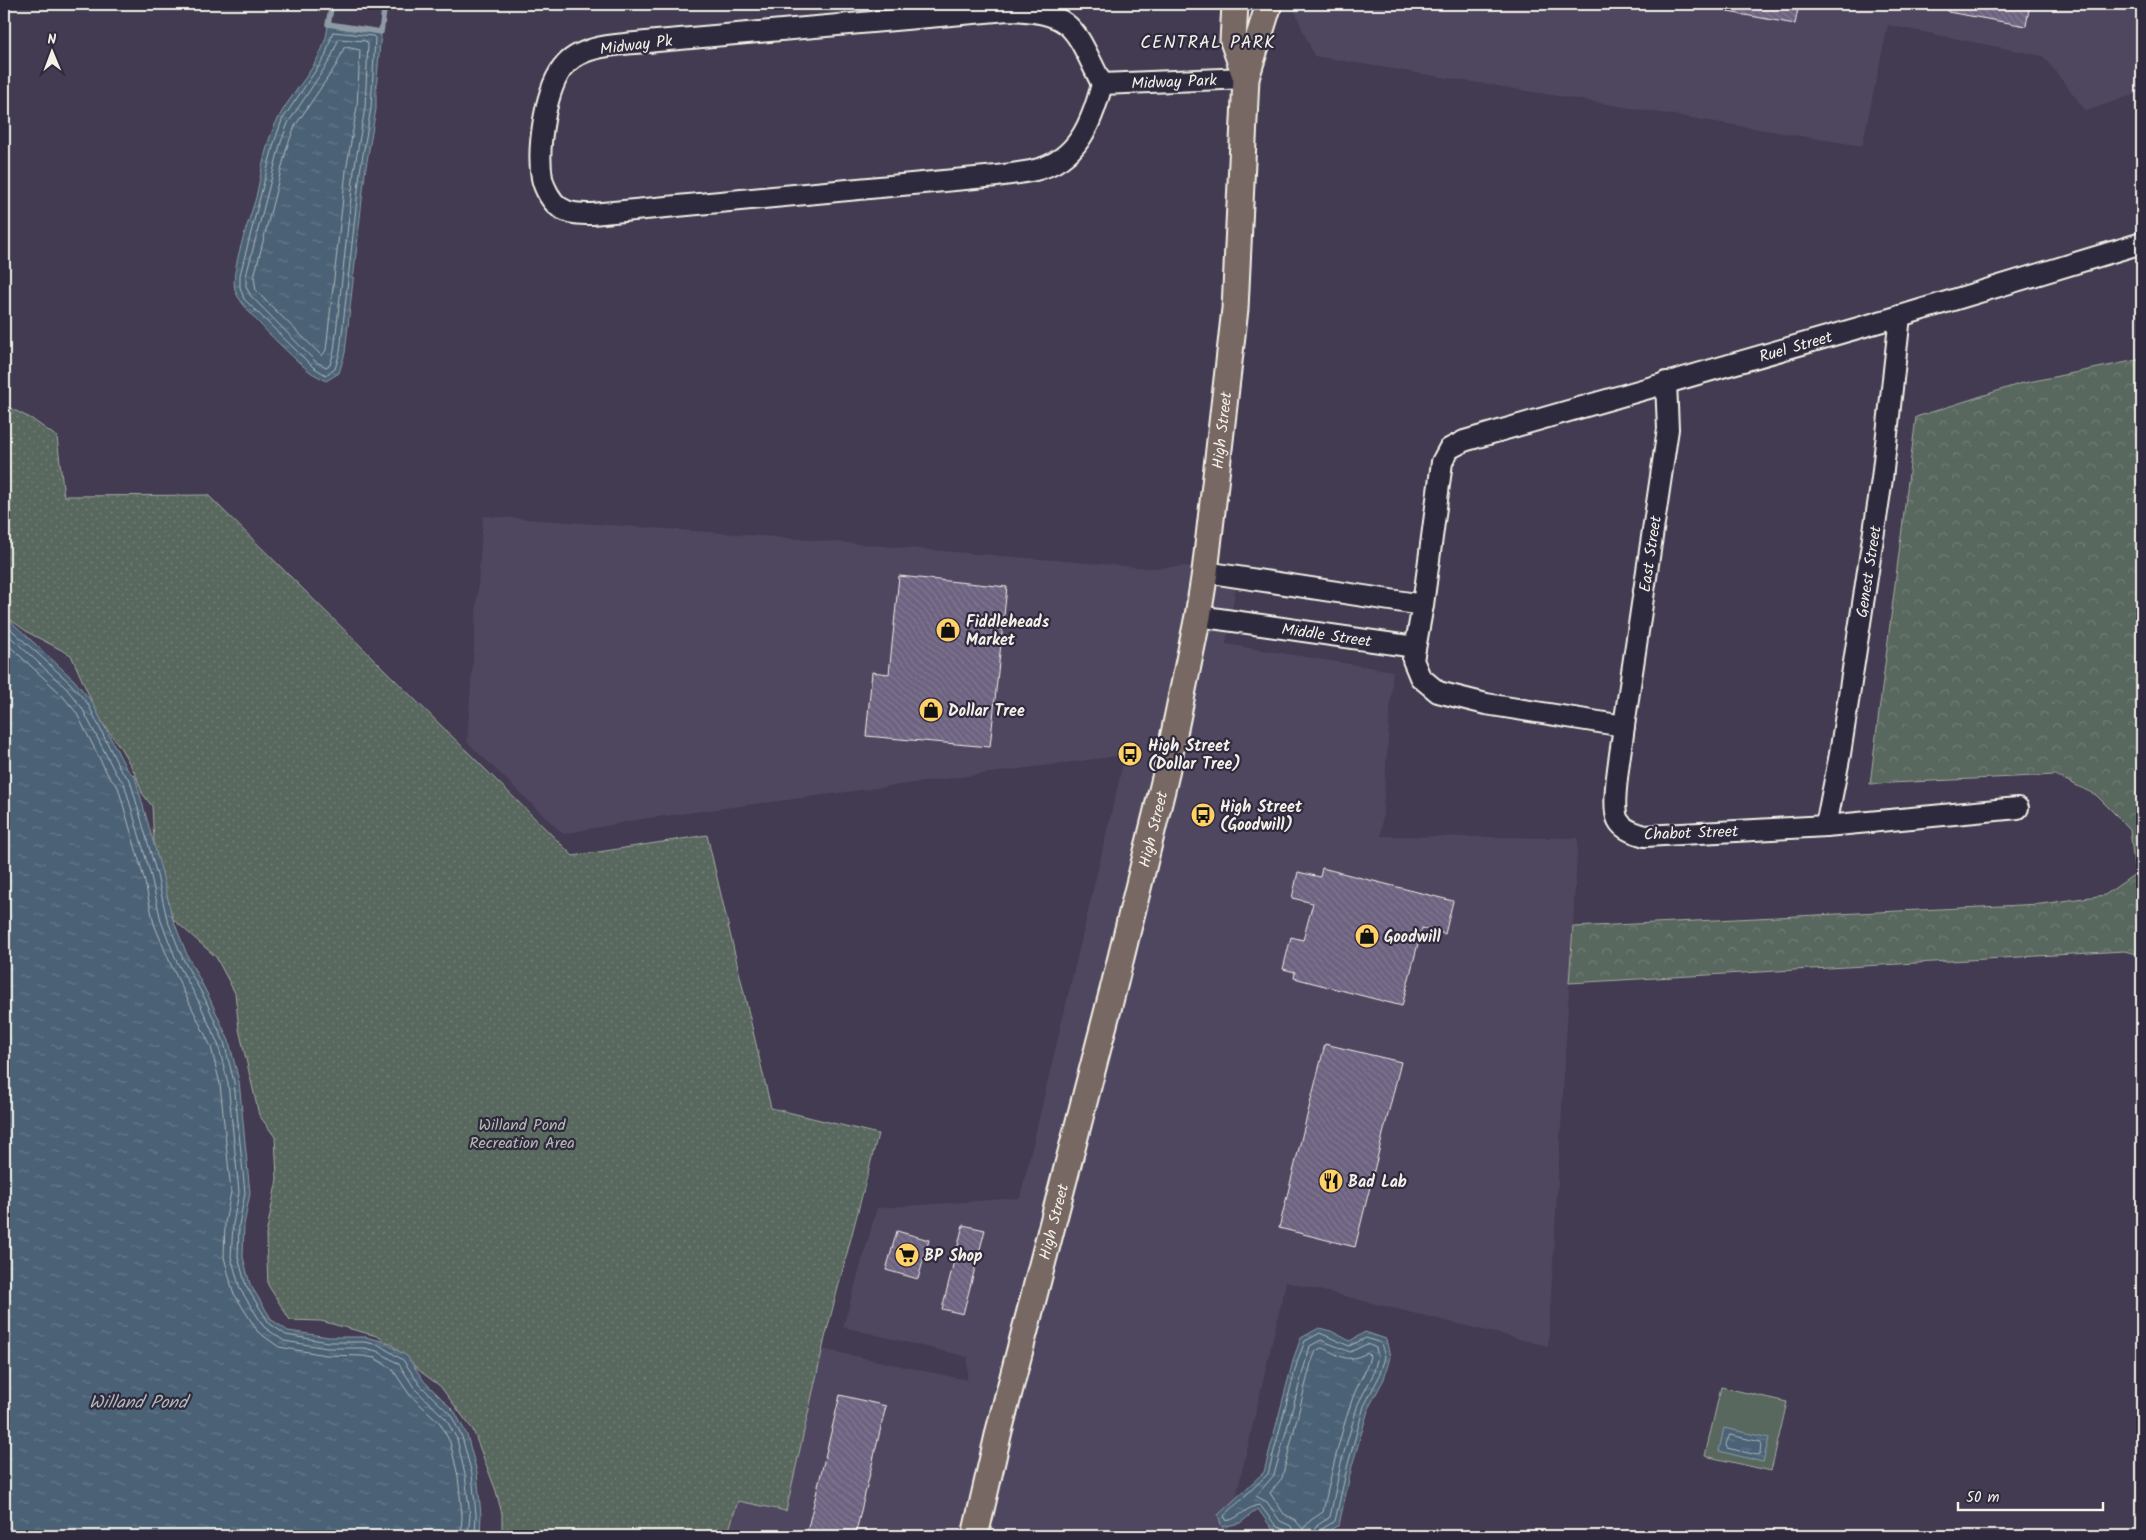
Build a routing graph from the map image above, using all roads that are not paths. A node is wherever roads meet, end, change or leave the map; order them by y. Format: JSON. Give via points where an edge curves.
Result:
{"nodes":[{"id":1,"x":1235,"y":4,"type":"edge"},
{"id":2,"x":1269,"y":4,"type":"edge"},
{"id":3,"x":1246,"y":78,"type":"junction"},
{"id":4,"x":1102,"y":84,"type":"junction"},
{"id":5,"x":2142,"y":243,"type":"edge"},
{"id":6,"x":1900,"y":316,"type":"junction"},
{"id":7,"x":1666,"y":382,"type":"junction"},
{"id":8,"x":1205,"y":572,"type":"junction"},
{"id":9,"x":1422,"y":606,"type":"junction"},
{"id":10,"x":1198,"y":616,"type":"junction"},
{"id":11,"x":1414,"y":647,"type":"junction"},
{"id":12,"x":1624,"y":726,"type":"junction"},
{"id":13,"x":2018,"y":808,"type":"dead end"},
{"id":14,"x":1826,"y":826,"type":"junction"},
{"id":15,"x":975,"y":1536,"type":"edge"}],
"edges":[{"from":1,"to":3,"type":"main road","name":"High Street","via":[[1233,41]]},
{"from":2,"to":3,"type":"main road","name":"High Street"},
{"from":3,"to":4,"type":"street","name":"Midway Park"},
{"from":3,"to":8,"type":"main road","name":"High Street","via":[[1234,309]]},
{"from":4,"to":4,"type":"street","name":"Midway Pk","via":[[1076,33],[1064,21],[1029,11],[1008,10],[603,47],[581,53],[566,63],[557,78],[544,130],[542,179],[548,195],[558,207],[571,213],[592,214],[1036,170],[1057,162],[1073,150],[1085,133]]},
{"from":5,"to":6,"type":"street","name":"Ruel Street"},
{"from":6,"to":7,"type":"street","name":"Ruel Street"},
{"from":6,"to":14,"type":"street","name":"Genest Street","via":[[1882,479]]},
{"from":7,"to":9,"type":"street","name":"Ruel Street","via":[[1464,440],[1449,448],[1442,462]]},
{"from":7,"to":12,"type":"street","name":"East Street","via":[[1668,429]]},
{"from":8,"to":9,"type":"street"},
{"from":8,"to":10,"type":"main road","name":"High Street"},
{"from":9,"to":11,"type":"street"},
{"from":10,"to":11,"type":"street","name":"Middle Street"},
{"from":10,"to":15,"type":"main road","name":"High Street","via":[[1175,732],[1114,986]]},
{"from":11,"to":12,"type":"street","via":[[1413,660],[1420,676],[1438,692],[1486,704]]},
{"from":12,"to":14,"type":"street","name":"Chabot Street","via":[[1615,808],[1619,822],[1630,832],[1645,836]]},
{"from":13,"to":14,"type":"street","name":"Chabot Street"}]}
